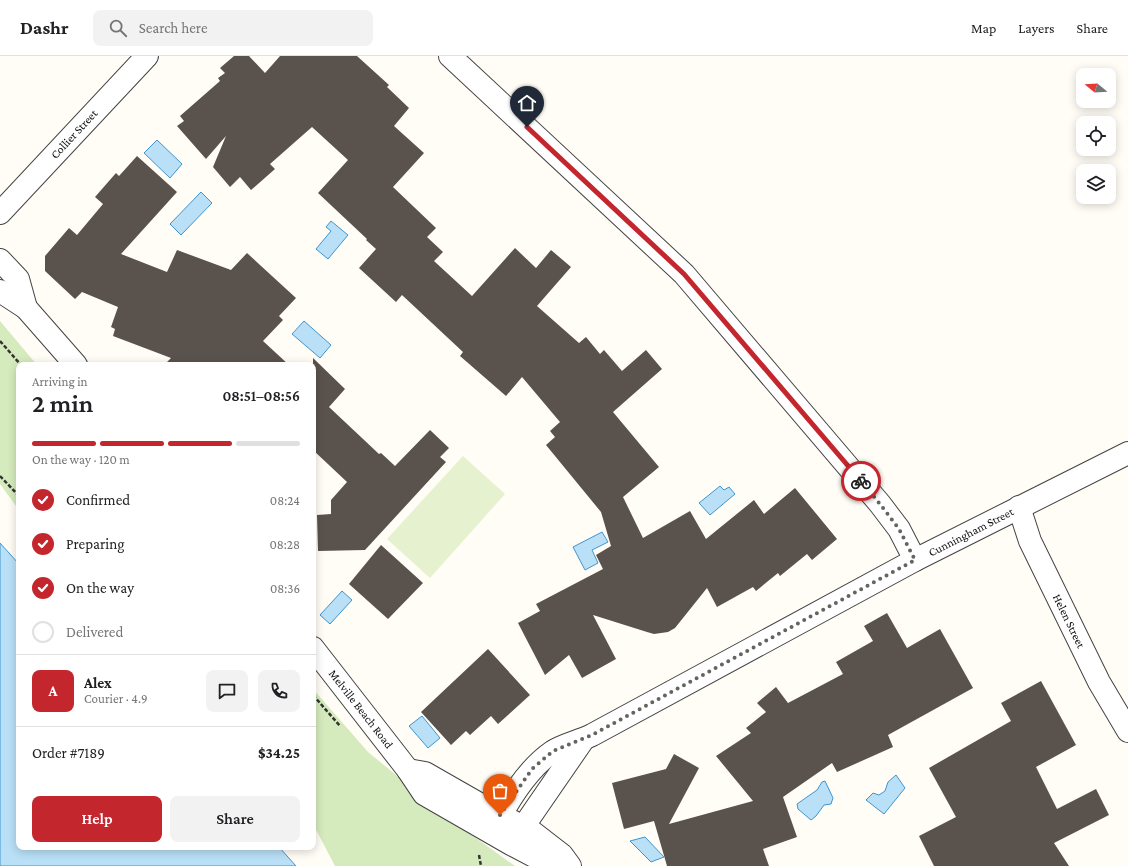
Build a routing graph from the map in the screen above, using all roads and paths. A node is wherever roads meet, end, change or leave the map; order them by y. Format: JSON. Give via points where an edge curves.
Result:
{"nodes":[{"id":1,"x":147,"y":56,"type":"edge"},
{"id":2,"x":450,"y":56,"type":"edge"},
{"id":3,"x":0,"y":213,"type":"edge"},
{"id":4,"x":0,"y":260,"type":"edge"},
{"id":5,"x":0,"y":291,"type":"edge"},
{"id":6,"x":26,"y":308,"type":"junction"},
{"id":7,"x":0,"y":341,"type":"edge"},
{"id":8,"x":18,"y":362,"type":"edge"},
{"id":9,"x":73,"y":362,"type":"edge"},
{"id":10,"x":1128,"y":453,"type":"edge"},
{"id":11,"x":0,"y":476,"type":"edge"},
{"id":12,"x":16,"y":493,"type":"edge"},
{"id":13,"x":1019,"y":507,"type":"junction"},
{"id":14,"x":915,"y":560,"type":"junction"},
{"id":15,"x":316,"y":652,"type":"edge"},
{"id":16,"x":1128,"y":731,"type":"edge"},
{"id":17,"x":583,"y":740,"type":"junction"},
{"id":18,"x":496,"y":824,"type":"junction"},
{"id":19,"x":517,"y":835,"type":"junction"},
{"id":20,"x":553,"y":866,"type":"edge"},
{"id":21,"x":570,"y":866,"type":"edge"}],
"edges":[{"from":1,"to":3,"type":"street","name":"Collier Street"},
{"from":2,"to":14,"type":"street","via":[[684,274],[880,504],[899,529]]},
{"from":4,"to":6,"type":"street","via":[[18,279]]},
{"from":5,"to":6,"type":"street"},
{"from":6,"to":9,"type":"street"},
{"from":7,"to":8,"type":"path"},
{"from":10,"to":13,"type":"street","name":"Cunningham Street"},
{"from":11,"to":12,"type":"path"},
{"from":13,"to":14,"type":"street","name":"Cunningham Street"},
{"from":13,"to":16,"type":"street","name":"Helen Street","via":[[1030,541],[1099,682]]},
{"from":14,"to":17,"type":"street","name":"Cunningham Street"},
{"from":15,"to":18,"type":"street","name":"Melville Beach Road","via":[[424,794]]},
{"from":17,"to":18,"type":"street","name":"Cunningham Street","via":[[553,751],[532,769]]},
{"from":17,"to":19,"type":"street","name":"Cunningham Street"},
{"from":18,"to":19,"type":"street","name":"Melville Beach Road"},
{"from":19,"to":20,"type":"street"},
{"from":19,"to":21,"type":"street","via":[[531,831],[562,855]]}]}
